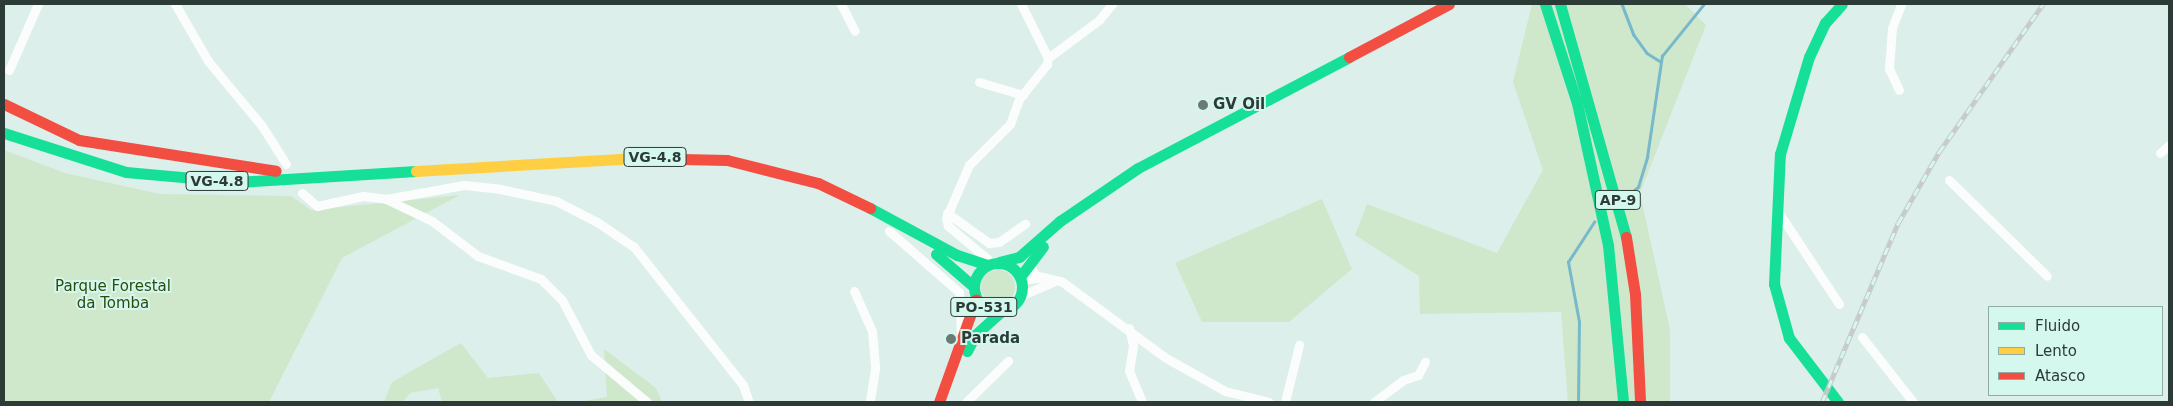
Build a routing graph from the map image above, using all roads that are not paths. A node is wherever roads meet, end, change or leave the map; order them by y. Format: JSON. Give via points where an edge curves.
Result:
{"nodes":[{"id":1,"x":38,"y":4,"type":"edge"},
{"id":2,"x":175,"y":4,"type":"edge"},
{"id":3,"x":841,"y":4,"type":"edge"},
{"id":4,"x":1021,"y":4,"type":"edge"},
{"id":5,"x":1112,"y":4,"type":"edge"},
{"id":6,"x":1449,"y":4,"type":"edge"},
{"id":7,"x":1545,"y":4,"type":"edge"},
{"id":8,"x":1560,"y":4,"type":"edge"},
{"id":9,"x":1842,"y":4,"type":"edge"},
{"id":10,"x":1900,"y":4,"type":"edge"},
{"id":11,"x":855,"y":31,"type":"dead end"},
{"id":12,"x":1048,"y":58,"type":"junction"},
{"id":13,"x":9,"y":70,"type":"dead end"},
{"id":14,"x":980,"y":82,"type":"dead end"},
{"id":15,"x":1899,"y":90,"type":"dead end"},
{"id":16,"x":1022,"y":95,"type":"junction"},
{"id":17,"x":4,"y":104,"type":"edge"},
{"id":18,"x":4,"y":133,"type":"edge"},
{"id":19,"x":2169,"y":145,"type":"edge"},
{"id":20,"x":2160,"y":153,"type":"dead end"},
{"id":21,"x":286,"y":164,"type":"dead end"},
{"id":22,"x":437,"y":170,"type":"junction"},
{"id":23,"x":1949,"y":180,"type":"dead end"},
{"id":24,"x":302,"y":193,"type":"dead end"},
{"id":25,"x":386,"y":199,"type":"junction"},
{"id":26,"x":1085,"y":204,"type":"junction"},
{"id":27,"x":866,"y":206,"type":"junction"},
{"id":28,"x":948,"y":213,"type":"junction"},
{"id":29,"x":1779,"y":213,"type":"junction"},
{"id":30,"x":1025,"y":224,"type":"dead end"},
{"id":31,"x":890,"y":231,"type":"dead end"},
{"id":32,"x":971,"y":244,"type":"junction"},
{"id":33,"x":966,"y":259,"type":"junction"},
{"id":34,"x":1030,"y":262,"type":"junction"},
{"id":35,"x":992,"y":263,"type":"junction"},
{"id":36,"x":2047,"y":276,"type":"dead end"},
{"id":37,"x":1044,"y":277,"type":"junction"},
{"id":38,"x":1021,"y":279,"type":"junction"},
{"id":39,"x":1060,"y":281,"type":"junction"},
{"id":40,"x":973,"y":286,"type":"junction"},
{"id":41,"x":854,"y":291,"type":"dead end"},
{"id":42,"x":1020,"y":296,"type":"junction"},
{"id":43,"x":976,"y":299,"type":"junction"},
{"id":44,"x":1839,"y":304,"type":"dead end"},
{"id":45,"x":1002,"y":311,"type":"junction"},
{"id":46,"x":1129,"y":328,"type":"junction"},
{"id":47,"x":1862,"y":337,"type":"dead end"},
{"id":48,"x":963,"y":342,"type":"junction"},
{"id":49,"x":1299,"y":345,"type":"dead end"},
{"id":50,"x":1008,"y":361,"type":"dead end"},
{"id":51,"x":1425,"y":362,"type":"dead end"},
{"id":52,"x":647,"y":402,"type":"edge"},
{"id":53,"x":749,"y":402,"type":"edge"},
{"id":54,"x":870,"y":402,"type":"edge"},
{"id":55,"x":943,"y":402,"type":"edge"},
{"id":56,"x":966,"y":402,"type":"edge"},
{"id":57,"x":1142,"y":402,"type":"edge"},
{"id":58,"x":1269,"y":402,"type":"edge"},
{"id":59,"x":1285,"y":402,"type":"edge"},
{"id":60,"x":1374,"y":402,"type":"edge"},
{"id":61,"x":1623,"y":402,"type":"edge"},
{"id":62,"x":1640,"y":402,"type":"edge"},
{"id":63,"x":1838,"y":402,"type":"edge"},
{"id":64,"x":1913,"y":402,"type":"edge"}],
"edges":[{"from":1,"to":13,"type":"street"},
{"from":2,"to":21,"type":"street","via":[[208,61],[262,126]]},
{"from":3,"to":11,"type":"street"},
{"from":4,"to":12,"type":"street"},
{"from":5,"to":12,"type":"street","via":[[1100,20]]},
{"from":6,"to":26,"type":"main road","number":"PO-531","via":[[1167,152]]},
{"from":7,"to":61,"type":"main road","number":"AP-9","via":[[1577,103],[1603,217],[1617,305]]},
{"from":8,"to":62,"type":"main road","number":"AP-9","via":[[1623,218],[1635,294]]},
{"from":9,"to":29,"type":"main road","via":[[1819,35],[1796,96],[1780,154]]},
{"from":10,"to":15,"type":"street","via":[[1892,28],[1889,69]]},
{"from":12,"to":16,"type":"street","via":[[1038,79]]},
{"from":14,"to":16,"type":"street"},
{"from":16,"to":28,"type":"street","via":[[1010,124],[969,165]]},
{"from":17,"to":22,"type":"main road","via":[[79,140],[252,169],[400,166]]},
{"from":18,"to":22,"type":"main road","number":"VG-4.8","via":[[82,162],[183,180],[237,182]]},
{"from":19,"to":20,"type":"street"},
{"from":22,"to":27,"type":"main road","number":"VG-4.8","via":[[633,158],[727,160],[818,183]]},
{"from":23,"to":36,"type":"street"},
{"from":24,"to":25,"type":"street","via":[[317,206],[363,196]]},
{"from":25,"to":52,"type":"street","via":[[432,221],[478,256],[552,286],[590,355]]},
{"from":25,"to":53,"type":"street","via":[[464,185],[516,191],[556,201],[597,222],[634,247],[743,385]]},
{"from":26,"to":34,"type":"main road","number":"PO-531"},
{"from":26,"to":35,"type":"main road","number":"PO-531","via":[[1019,257]]},
{"from":27,"to":33,"type":"main road","number":"VG-4.8"},
{"from":27,"to":40,"type":"main road","number":"VG-4.8","via":[[956,268]]},
{"from":28,"to":30,"type":"street","via":[[989,243],[999,242]]},
{"from":28,"to":32,"type":"street","via":[[948,226]]},
{"from":29,"to":44,"type":"street"},
{"from":29,"to":63,"type":"main road","via":[[1774,284],[1778,308],[1797,352]]},
{"from":31,"to":48,"type":"street","via":[[959,292],[957,325]]},
{"from":32,"to":33,"type":"street"},
{"from":32,"to":35,"type":"street"},
{"from":33,"to":35,"type":"main road","number":"VG-4.8"},
{"from":34,"to":37,"type":"street","via":[[1034,275]]},
{"from":34,"to":38,"type":"main road","number":"PO-531"},
{"from":35,"to":38,"type":"main road","number":"PO-531","via":[[1012,267]]},
{"from":35,"to":40,"type":"main road","number":"PO-531"},
{"from":37,"to":38,"type":"street"},
{"from":37,"to":39,"type":"street"},
{"from":38,"to":42,"type":"main road","number":"PO-531"},
{"from":39,"to":42,"type":"street","via":[[1042,284]]},
{"from":39,"to":46,"type":"street"},
{"from":40,"to":43,"type":"main road","number":"PO-531"},
{"from":41,"to":54,"type":"street","via":[[872,331],[874,376]]},
{"from":42,"to":45,"type":"main road","number":"PO-531"},
{"from":43,"to":45,"type":"main road","number":"PO-531","via":[[984,307]]},
{"from":43,"to":48,"type":"main road","number":"PO-531"},
{"from":45,"to":55,"type":"main road","number":"PO-531","via":[[975,335]]},
{"from":46,"to":57,"type":"street","via":[[1133,346],[1129,371]]},
{"from":46,"to":58,"type":"street","via":[[1166,358],[1225,391]]},
{"from":47,"to":64,"type":"street"},
{"from":48,"to":55,"type":"main road","number":"PO-531"},
{"from":49,"to":59,"type":"street"},
{"from":50,"to":56,"type":"street"},
{"from":51,"to":60,"type":"street","via":[[1418,375],[1403,380]]}]}
